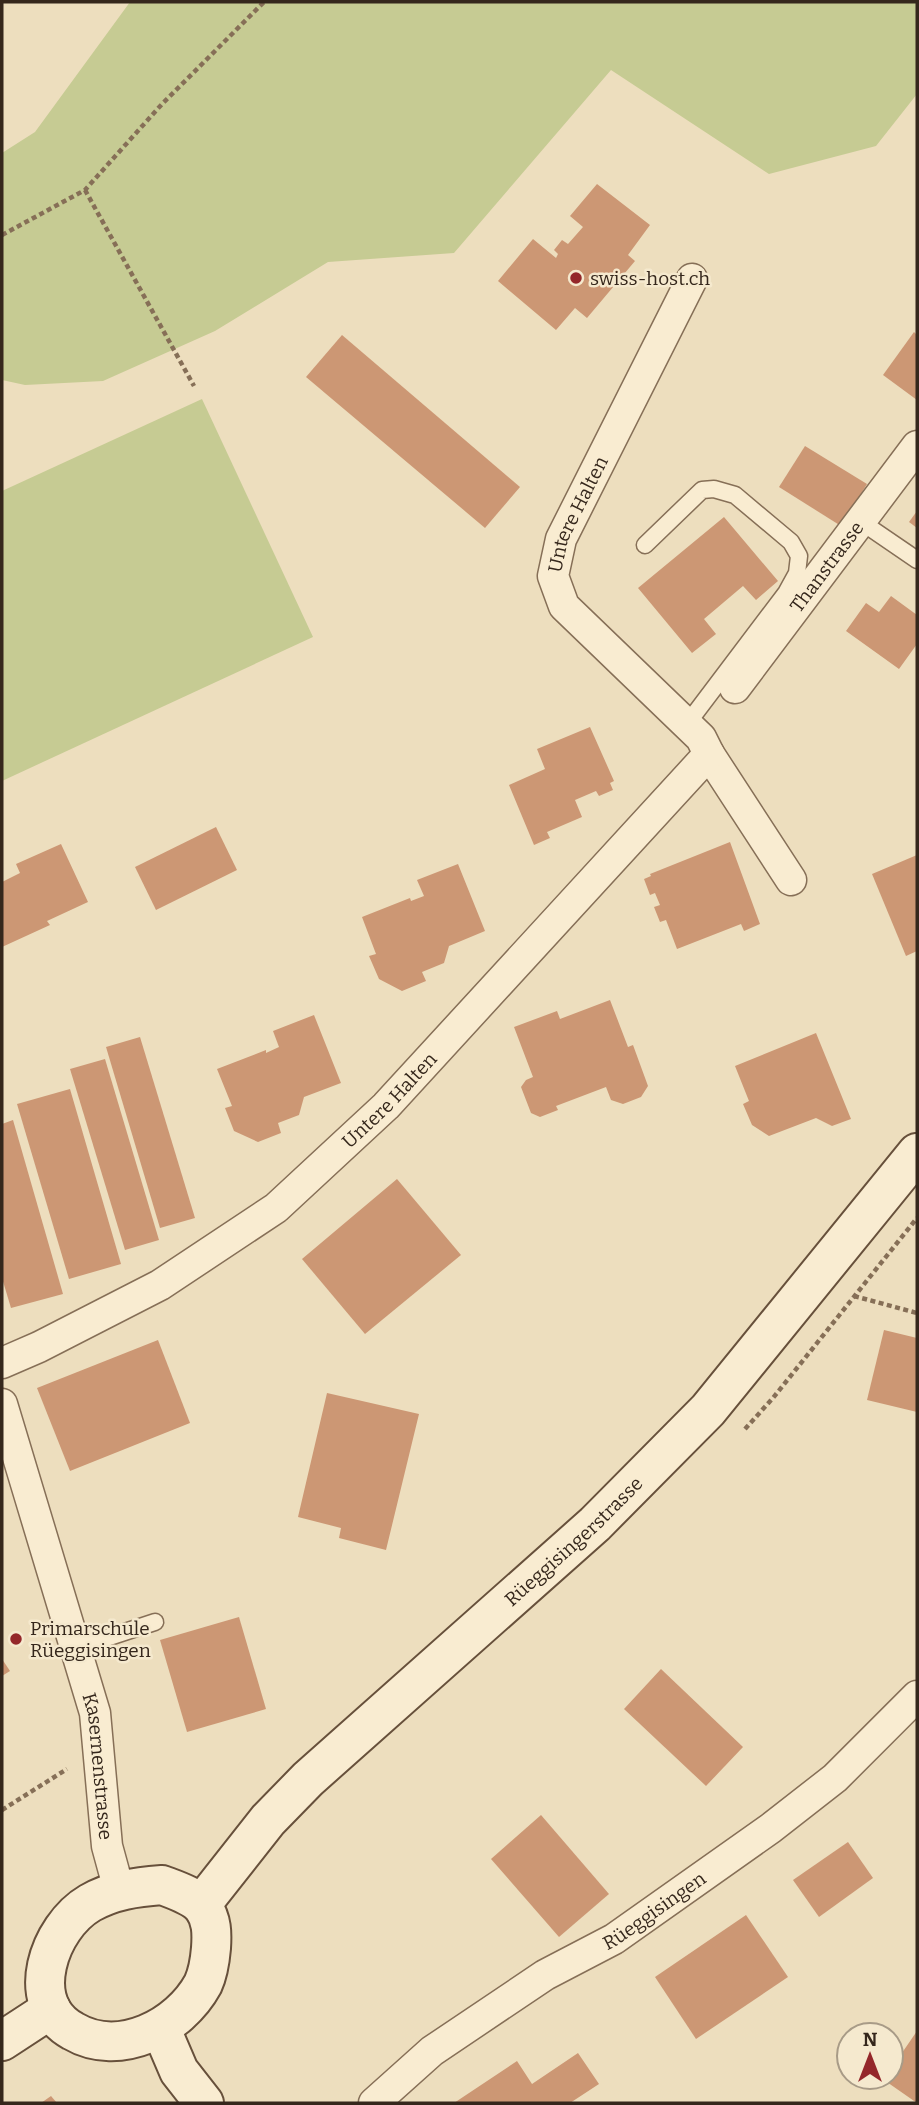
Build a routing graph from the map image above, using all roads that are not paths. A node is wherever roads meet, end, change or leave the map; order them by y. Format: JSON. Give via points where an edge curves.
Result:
{"nodes":[{"id":1,"x":692,"y":279,"type":"dead end"},
{"id":2,"x":917,"y":446,"type":"edge"},
{"id":3,"x":860,"y":521,"type":"junction"},
{"id":4,"x":645,"y":545,"type":"dead end"},
{"id":5,"x":917,"y":560,"type":"edge"},
{"id":6,"x":735,"y":688,"type":"dead end"},
{"id":7,"x":687,"y":724,"type":"junction"},
{"id":8,"x":709,"y":754,"type":"junction"},
{"id":9,"x":791,"y":880,"type":"dead end"},
{"id":10,"x":917,"y":1153,"type":"edge"},
{"id":11,"x":2,"y":1363,"type":"edge"},
{"id":12,"x":2,"y":1404,"type":"edge"},
{"id":13,"x":155,"y":1622,"type":"dead end"},
{"id":14,"x":76,"y":1648,"type":"junction"},
{"id":15,"x":917,"y":1696,"type":"edge"},
{"id":16,"x":120,"y":1890,"type":"junction"},
{"id":17,"x":201,"y":1905,"type":"junction"},
{"id":18,"x":51,"y":2009,"type":"junction"},
{"id":19,"x":161,"y":2029,"type":"junction"},
{"id":20,"x":2,"y":2042,"type":"edge"},
{"id":21,"x":204,"y":2103,"type":"edge"},
{"id":22,"x":374,"y":2103,"type":"edge"}],
"edges":[{"from":1,"to":7,"type":"street","name":"Untere Halten","via":[[561,539],[553,576],[565,606]]},
{"from":2,"to":3,"type":"street","name":"Thanstrasse"},
{"from":3,"to":5,"type":"lane"},
{"from":3,"to":6,"type":"street","name":"Thanstrasse"},
{"from":4,"to":7,"type":"lane","via":[[702,490],[714,489],[735,495],[791,542],[799,556],[797,573],[786,593]]},
{"from":7,"to":8,"type":"street","name":"Untere Halten"},
{"from":8,"to":9,"type":"street","name":"Untere Halten"},
{"from":8,"to":11,"type":"street","name":"Untere Halten","via":[[386,1106],[276,1208],[160,1285]]},
{"from":10,"to":17,"type":"street","name":"Rüeggisingerstrasse","via":[[708,1410],[595,1524],[308,1779],[268,1820]]},
{"from":12,"to":14,"type":"street","name":"Kasernenstrasse"},
{"from":13,"to":14,"type":"lane"},
{"from":14,"to":16,"type":"street","name":"Kasernenstrasse","via":[[95,1713],[107,1846]]},
{"from":15,"to":22,"type":"street","name":"Rüeggisingen","via":[[835,1778],[767,1830],[614,1939],[545,1975],[432,2051]]},
{"from":16,"to":17,"type":"street","via":[[162,1885]]},
{"from":16,"to":18,"type":"street","via":[[88,1904],[58,1937],[46,1965]]},
{"from":17,"to":19,"type":"street","via":[[210,1920],[212,1938],[204,1982],[189,2005]]},
{"from":18,"to":19,"type":"street","via":[[67,2028],[83,2037],[133,2039]]},
{"from":18,"to":20,"type":"street"},
{"from":19,"to":21,"type":"street","via":[[178,2071]]}]}
